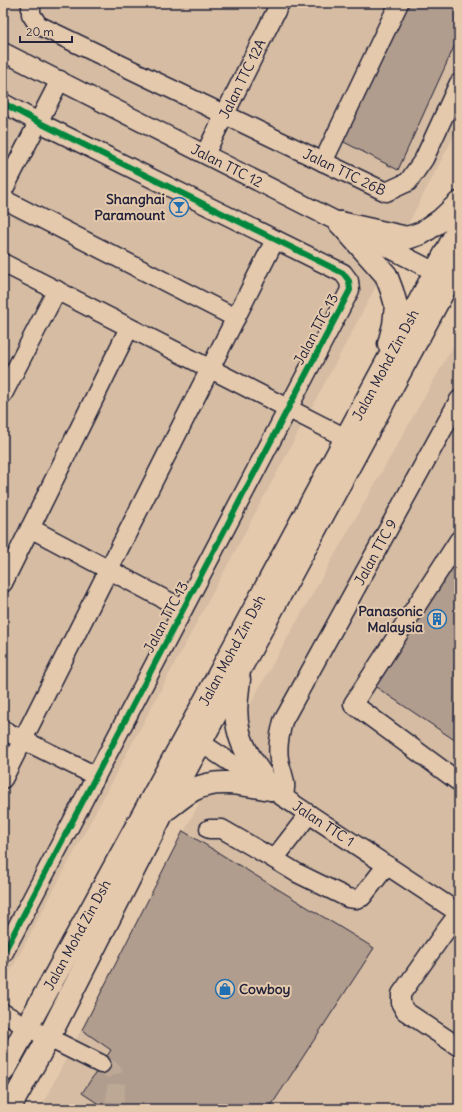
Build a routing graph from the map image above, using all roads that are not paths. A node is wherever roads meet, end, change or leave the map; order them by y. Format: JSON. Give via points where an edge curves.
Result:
{"nodes":[{"id":1,"x":31,"y":3,"type":"edge"},
{"id":2,"x":280,"y":3,"type":"edge"},
{"id":3,"x":399,"y":3,"type":"edge"},
{"id":4,"x":3,"y":52,"type":"edge"},
{"id":5,"x":60,"y":80,"type":"junction"},
{"id":6,"x":459,"y":84,"type":"edge"},
{"id":7,"x":3,"y":103,"type":"edge"},
{"id":8,"x":224,"y":114,"type":"junction"},
{"id":9,"x":38,"y":122,"type":"junction"},
{"id":10,"x":205,"y":154,"type":"junction"},
{"id":11,"x":323,"y":162,"type":"junction"},
{"id":12,"x":3,"y":191,"type":"edge"},
{"id":13,"x":3,"y":199,"type":"edge"},
{"id":14,"x":459,"y":203,"type":"edge"},
{"id":15,"x":340,"y":223,"type":"junction"},
{"id":16,"x":459,"y":228,"type":"edge"},
{"id":17,"x":275,"y":240,"type":"junction"},
{"id":18,"x":3,"y":264,"type":"edge"},
{"id":19,"x":448,"y":271,"type":"edge"},
{"id":20,"x":56,"y":290,"type":"junction"},
{"id":21,"x":236,"y":318,"type":"junction"},
{"id":22,"x":129,"y":328,"type":"junction"},
{"id":23,"x":384,"y":368,"type":"junction"},
{"id":24,"x":210,"y":369,"type":"junction"},
{"id":25,"x":3,"y":394,"type":"edge"},
{"id":26,"x":459,"y":400,"type":"edge"},
{"id":27,"x":288,"y":409,"type":"junction"},
{"id":28,"x":346,"y":438,"type":"junction"},
{"id":29,"x":30,"y":528,"type":"junction"},
{"id":30,"x":459,"y":540,"type":"edge"},
{"id":31,"x":108,"y":569,"type":"junction"},
{"id":32,"x":3,"y":583,"type":"edge"},
{"id":33,"x":184,"y":609,"type":"junction"},
{"id":34,"x":240,"y":670,"type":"junction"},
{"id":35,"x":3,"y":730,"type":"edge"},
{"id":36,"x":194,"y":738,"type":"junction"},
{"id":37,"x":23,"y":740,"type":"junction"},
{"id":38,"x":96,"y":776,"type":"junction"},
{"id":39,"x":3,"y":779,"type":"edge"},
{"id":40,"x":459,"y":782,"type":"edge"},
{"id":41,"x":277,"y":793,"type":"junction"},
{"id":42,"x":163,"y":812,"type":"junction"},
{"id":43,"x":309,"y":814,"type":"junction"},
{"id":44,"x":209,"y":829,"type":"dead end"},
{"id":45,"x":274,"y":859,"type":"junction"},
{"id":46,"x":387,"y":865,"type":"junction"},
{"id":47,"x":459,"y":913,"type":"edge"},
{"id":48,"x":3,"y":954,"type":"edge"},
{"id":49,"x":3,"y":1013,"type":"edge"},
{"id":50,"x":27,"y":1027,"type":"junction"},
{"id":51,"x":49,"y":1037,"type":"junction"},
{"id":52,"x":459,"y":1047,"type":"edge"},
{"id":53,"x":101,"y":1064,"type":"tunnel mouth"},
{"id":54,"x":3,"y":1071,"type":"edge"},
{"id":55,"x":9,"y":1109,"type":"edge"}],
"edges":[{"from":1,"to":8,"type":"street","name":"Jalan TTC 26B","via":[[31,14],[38,25]]},
{"from":2,"to":8,"type":"street","name":"Jalan TTC 12A"},
{"from":3,"to":11,"type":"street"},
{"from":4,"to":5,"type":"street","name":"Jalan TTC 12"},
{"from":5,"to":9,"type":"street"},
{"from":5,"to":10,"type":"street","name":"Jalan TTC 12"},
{"from":6,"to":11,"type":"street","name":"Jalan TTC 26B","via":[[424,159],[408,182],[386,192]]},
{"from":7,"to":9,"type":"street"},
{"from":8,"to":10,"type":"street","name":"Jalan TTC 12A"},
{"from":8,"to":11,"type":"street","name":"Jalan TTC 26B"},
{"from":9,"to":12,"type":"street"},
{"from":9,"to":17,"type":"street"},
{"from":10,"to":15,"type":"street","name":"Jalan TTC 12"},
{"from":13,"to":21,"type":"street"},
{"from":14,"to":15,"type":"main road","via":[[422,233],[407,238]]},
{"from":15,"to":19,"type":"street","name":"Jalan TTC 12"},
{"from":15,"to":23,"type":"main road","via":[[386,275],[392,291],[396,305],[394,325]]},
{"from":16,"to":19,"type":"main road","name":"Jalan Mohd Zin Dsh"},
{"from":17,"to":21,"type":"street"},
{"from":17,"to":27,"type":"street","name":"Jalan TTC 13","via":[[343,273],[349,281],[350,290]]},
{"from":18,"to":20,"type":"street"},
{"from":19,"to":23,"type":"main road","name":"Jalan Mohd Zin Dsh"},
{"from":19,"to":34,"type":"main road","name":"Jalan Mohd Zin Dsh"},
{"from":20,"to":22,"type":"street"},
{"from":20,"to":25,"type":"street"},
{"from":21,"to":24,"type":"street"},
{"from":22,"to":24,"type":"street"},
{"from":22,"to":29,"type":"street"},
{"from":23,"to":28,"type":"main road","name":"Jalan Mohd Zin Dsh"},
{"from":24,"to":27,"type":"street"},
{"from":24,"to":31,"type":"street"},
{"from":26,"to":41,"type":"street","name":"Jalan TTC 9","via":[[283,721],[278,740],[285,789]]},
{"from":27,"to":28,"type":"street"},
{"from":27,"to":33,"type":"street","name":"Jalan TTC 13"},
{"from":28,"to":36,"type":"main road","name":"Jalan Mohd Zin Dsh"},
{"from":29,"to":31,"type":"street"},
{"from":29,"to":32,"type":"street"},
{"from":30,"to":40,"type":"street","via":[[353,704]]},
{"from":31,"to":33,"type":"street"},
{"from":31,"to":37,"type":"street"},
{"from":33,"to":38,"type":"street","name":"Jalan TTC 13"},
{"from":34,"to":36,"type":"main road","name":"Jalan Mohd Zin Dsh"},
{"from":34,"to":41,"type":"main road","via":[[236,710],[238,732],[247,752]]},
{"from":35,"to":37,"type":"street"},
{"from":36,"to":41,"type":"street","name":"Jalan TTC 1"},
{"from":36,"to":42,"type":"main road","name":"Jalan Mohd Zin Dsh"},
{"from":36,"to":50,"type":"main road","name":"Jalan Mohd Zin Dsh"},
{"from":37,"to":38,"type":"street"},
{"from":37,"to":39,"type":"street"},
{"from":38,"to":48,"type":"street","name":"Jalan TTC 13"},
{"from":41,"to":42,"type":"main road","via":[[236,783],[215,783],[195,789]]},
{"from":41,"to":43,"type":"street","name":"Jalan TTC 1"},
{"from":42,"to":51,"type":"main road","name":"Jalan Mohd Zin Dsh"},
{"from":43,"to":45,"type":"street"},
{"from":43,"to":46,"type":"street","name":"Jalan TTC 1"},
{"from":44,"to":45,"type":"street","via":[[222,829]]},
{"from":45,"to":46,"type":"street","via":[[348,898],[356,899],[362,897]]},
{"from":46,"to":47,"type":"street","name":"Jalan TTC 1"},
{"from":47,"to":52,"type":"street","via":[[401,994],[401,1004],[405,1011]]},
{"from":49,"to":50,"type":"street"},
{"from":50,"to":51,"type":"street"},
{"from":50,"to":54,"type":"main road","name":"Jalan Mohd Zin Dsh"},
{"from":51,"to":53,"type":"street"},
{"from":51,"to":55,"type":"main road","name":"Jalan Mohd Zin Dsh"}]}
